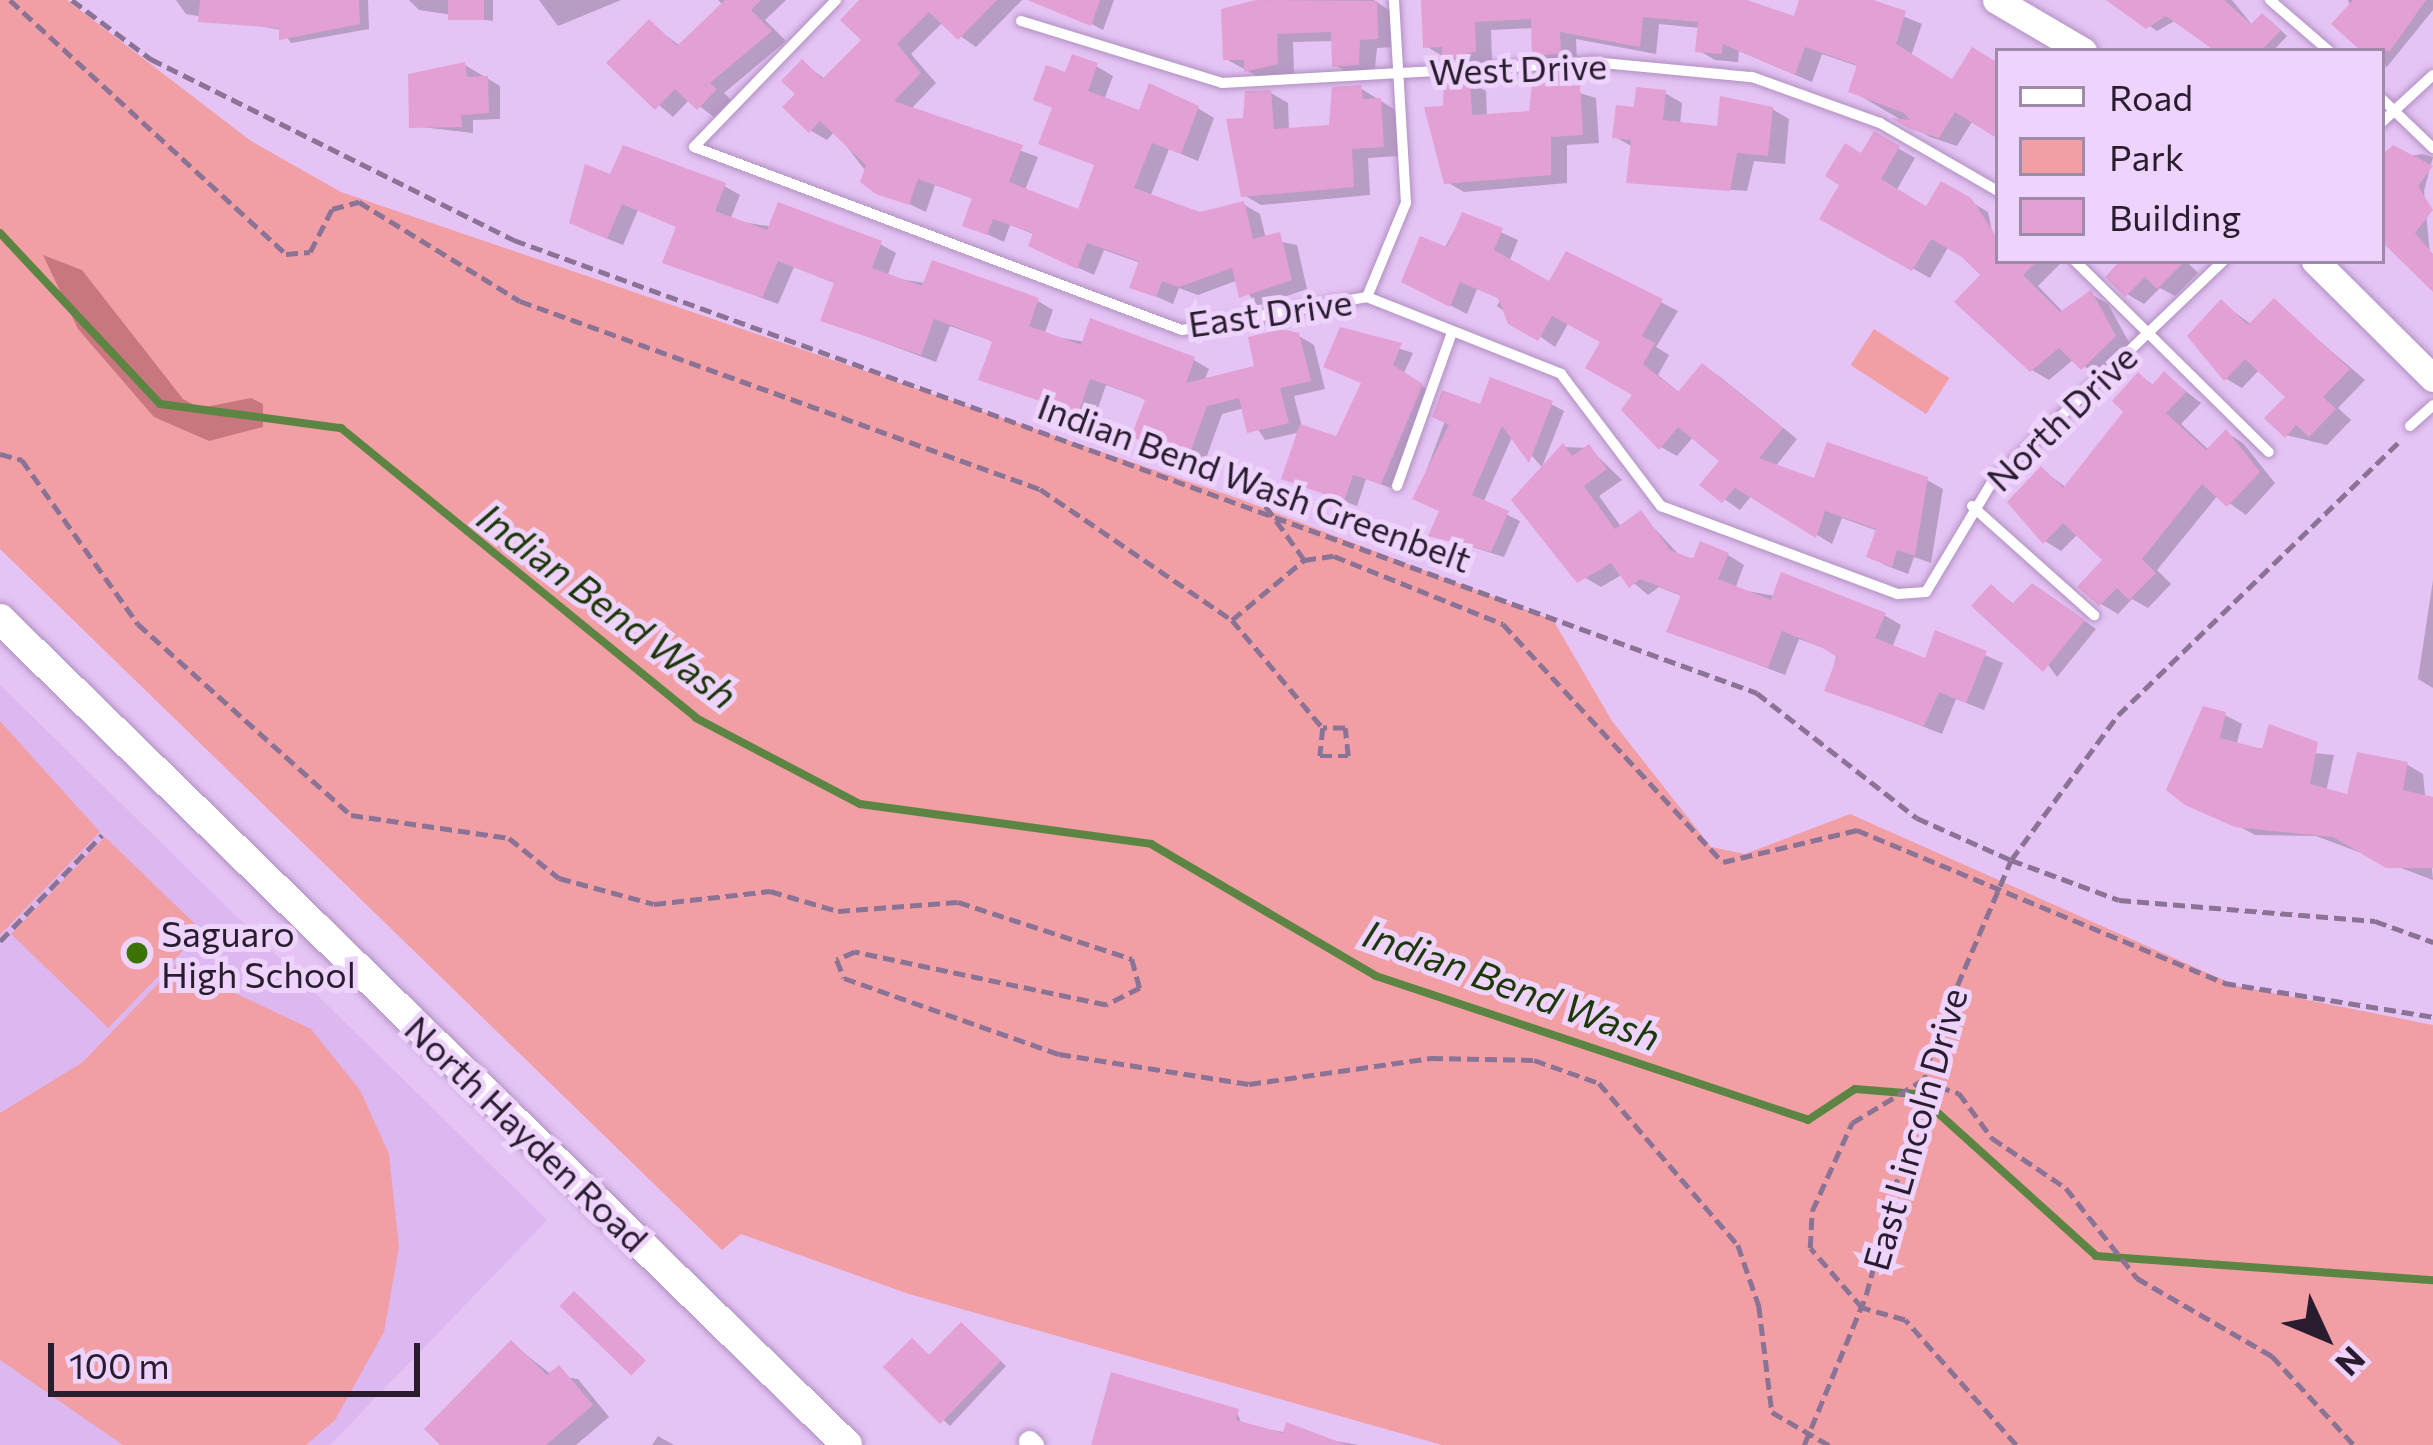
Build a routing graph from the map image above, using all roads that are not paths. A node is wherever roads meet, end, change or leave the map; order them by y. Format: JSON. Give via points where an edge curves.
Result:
{"nodes":[{"id":1,"x":836,"y":0,"type":"edge"},
{"id":2,"x":1394,"y":0,"type":"edge"},
{"id":3,"x":1996,"y":0,"type":"edge"},
{"id":4,"x":2270,"y":0,"type":"edge"},
{"id":5,"x":1021,"y":22,"type":"dead end"},
{"id":6,"x":2078,"y":48,"type":"edge"},
{"id":7,"x":2326,"y":48,"type":"edge"},
{"id":8,"x":1398,"y":72,"type":"junction"},
{"id":9,"x":2433,"y":75,"type":"edge"},
{"id":10,"x":2385,"y":102,"type":"edge"},
{"id":11,"x":2395,"y":111,"type":"junction"},
{"id":12,"x":2385,"y":119,"type":"edge"},
{"id":13,"x":2433,"y":148,"type":"edge"},
{"id":14,"x":1995,"y":189,"type":"edge"},
{"id":15,"x":2078,"y":264,"type":"edge"},
{"id":16,"x":2220,"y":264,"type":"edge"},
{"id":17,"x":2318,"y":264,"type":"edge"},
{"id":18,"x":1367,"y":297,"type":"junction"},
{"id":19,"x":1452,"y":332,"type":"junction"},
{"id":20,"x":2148,"y":333,"type":"junction"},
{"id":21,"x":2433,"y":378,"type":"edge"},
{"id":22,"x":2433,"y":406,"type":"edge"},
{"id":23,"x":2410,"y":426,"type":"road end"},
{"id":24,"x":2270,"y":452,"type":"dead end"},
{"id":25,"x":1397,"y":486,"type":"dead end"},
{"id":26,"x":1972,"y":506,"type":"junction"},
{"id":27,"x":1926,"y":592,"type":"joint"},
{"id":28,"x":2094,"y":615,"type":"dead end"},
{"id":29,"x":0,"y":619,"type":"edge"},
{"id":30,"x":847,"y":1445,"type":"edge"}],
"edges":[{"from":1,"to":18,"type":"lane","name":"East Drive","via":[[694,147],[1181,330]]},
{"from":2,"to":8,"type":"lane"},
{"from":3,"to":6,"type":"street"},
{"from":4,"to":7,"type":"lane"},
{"from":5,"to":8,"type":"lane","name":"West Drive","via":[[1222,83]]},
{"from":8,"to":14,"type":"lane","name":"West Drive","via":[[1592,62],[1752,77],[1880,123]]},
{"from":8,"to":18,"type":"lane","via":[[1406,203]]},
{"from":9,"to":11,"type":"lane"},
{"from":10,"to":11,"type":"lane"},
{"from":11,"to":12,"type":"lane"},
{"from":11,"to":13,"type":"lane"},
{"from":15,"to":20,"type":"lane"},
{"from":16,"to":20,"type":"lane","name":"North Drive"},
{"from":17,"to":21,"type":"street"},
{"from":18,"to":19,"type":"lane","name":"East Drive"},
{"from":19,"to":25,"type":"lane"},
{"from":19,"to":27,"type":"lane","name":"East Drive","via":[[1561,374],[1661,506],[1898,594]]},
{"from":20,"to":24,"type":"lane"},
{"from":20,"to":26,"type":"lane","name":"North Drive"},
{"from":22,"to":23,"type":"lane"},
{"from":26,"to":27,"type":"lane","name":"North Drive"},
{"from":26,"to":28,"type":"lane"},
{"from":29,"to":30,"type":"main road","name":"North Hayden Road"}]}
